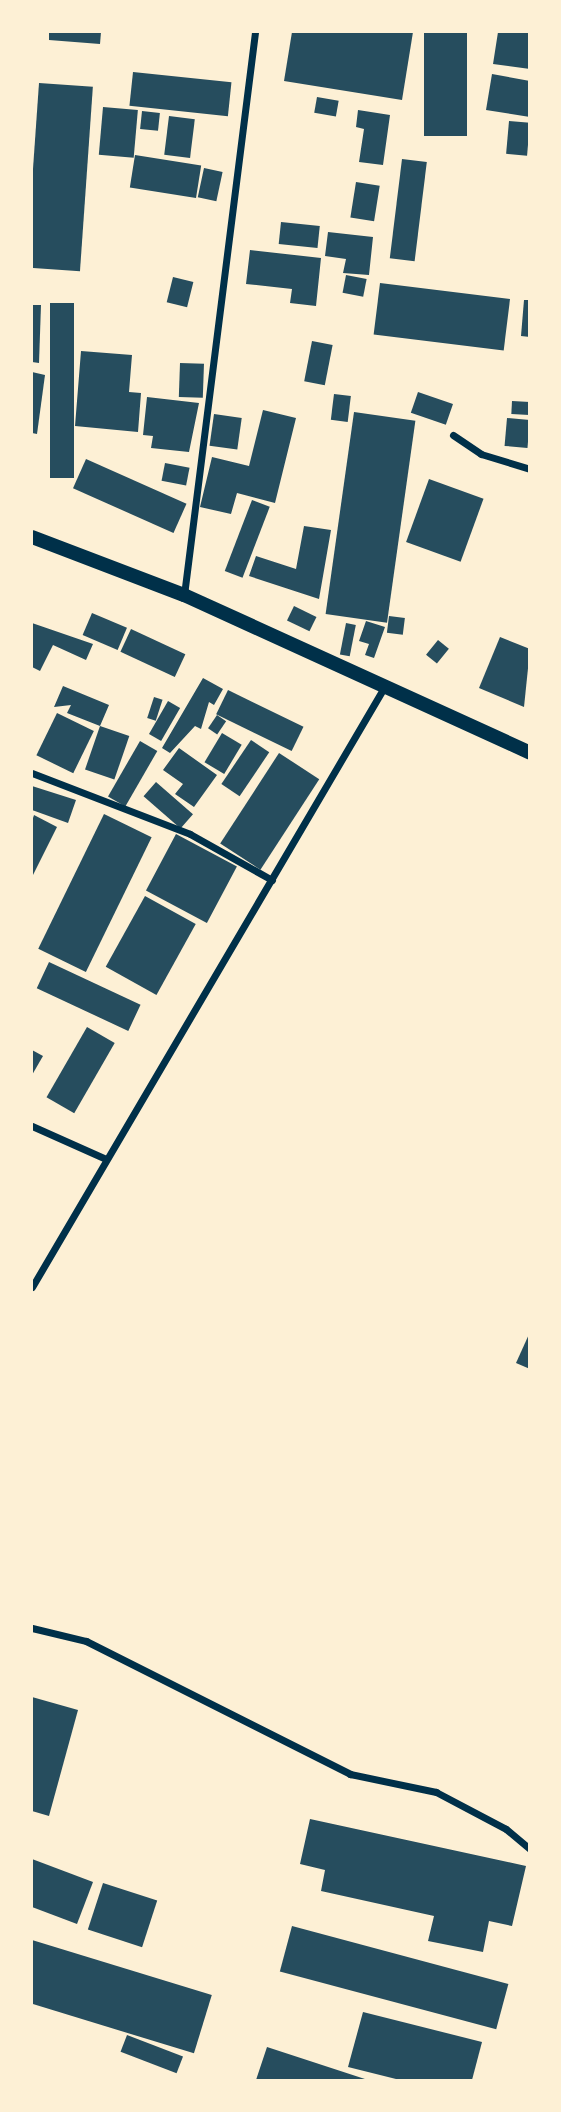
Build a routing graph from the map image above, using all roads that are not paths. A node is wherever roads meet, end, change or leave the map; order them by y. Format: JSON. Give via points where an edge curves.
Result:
{"nodes":[{"id":1,"x":255,"y":32,"type":"edge"},
{"id":2,"x":453,"y":435,"type":"dead end"},
{"id":3,"x":530,"y":469,"type":"edge"},
{"id":4,"x":32,"y":537,"type":"edge"},
{"id":5,"x":184,"y":595,"type":"junction"},
{"id":6,"x":382,"y":691,"type":"junction"},
{"id":7,"x":530,"y":752,"type":"edge"},
{"id":8,"x":32,"y":773,"type":"edge"},
{"id":9,"x":272,"y":880,"type":"junction"},
{"id":10,"x":32,"y":1126,"type":"edge"},
{"id":11,"x":106,"y":1159,"type":"junction"},
{"id":12,"x":32,"y":1287,"type":"edge"},
{"id":13,"x":32,"y":1628,"type":"edge"},
{"id":14,"x":530,"y":1849,"type":"edge"}],
"edges":[{"from":1,"to":5,"type":"street"},
{"from":2,"to":3,"type":"street","via":[[481,454]]},
{"from":4,"to":5,"type":"main road"},
{"from":5,"to":6,"type":"main road"},
{"from":6,"to":7,"type":"main road"},
{"from":6,"to":9,"type":"street"},
{"from":8,"to":9,"type":"street","via":[[190,834]]},
{"from":9,"to":11,"type":"street"},
{"from":10,"to":11,"type":"street"},
{"from":11,"to":12,"type":"street"},
{"from":13,"to":14,"type":"street","via":[[86,1641],[350,1774],[436,1792],[506,1829]]}]}
